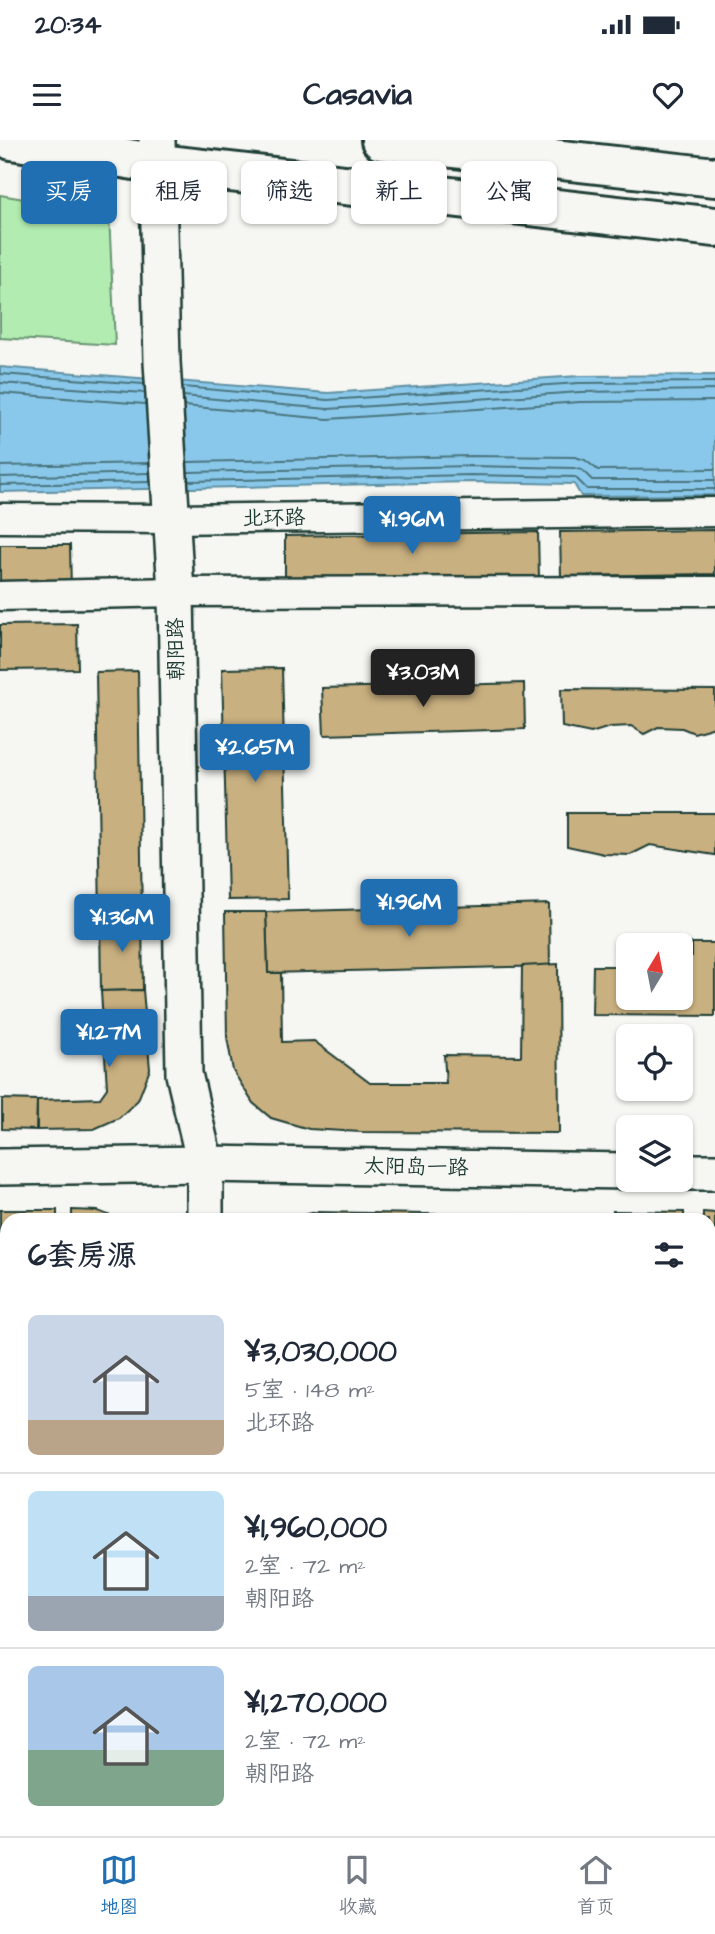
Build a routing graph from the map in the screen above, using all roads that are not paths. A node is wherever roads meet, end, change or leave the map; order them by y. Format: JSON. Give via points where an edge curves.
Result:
{"nodes":[{"id":1,"x":12,"y":140,"type":"edge"},
{"id":2,"x":381,"y":140,"type":"edge"},
{"id":3,"x":158,"y":152,"type":"edge"},
{"id":4,"x":715,"y":177,"type":"edge"},
{"id":5,"x":715,"y":227,"type":"edge"},
{"id":6,"x":172,"y":508,"type":"junction"},
{"id":7,"x":715,"y":512,"type":"edge"},
{"id":8,"x":0,"y":518,"type":"edge"},
{"id":9,"x":715,"y":591,"type":"edge"},
{"id":10,"x":176,"y":592,"type":"junction"},
{"id":11,"x":0,"y":596,"type":"edge"},
{"id":12,"x":205,"y":1164,"type":"junction"},
{"id":13,"x":0,"y":1167,"type":"edge"},
{"id":14,"x":616,"y":1171,"type":"edge"},
{"id":15,"x":693,"y":1172,"type":"edge"},
{"id":16,"x":715,"y":1172,"type":"edge"},
{"id":17,"x":205,"y":1213,"type":"edge"}],
"edges":[{"from":1,"to":3,"type":"highway"},
{"from":2,"to":4,"type":"highway"},
{"from":3,"to":5,"type":"highway"},
{"from":3,"to":6,"type":"street","name":"朝阳路","via":[[162,362]]},
{"from":6,"to":7,"type":"street","name":"北环路"},
{"from":6,"to":8,"type":"street","name":"北环路"},
{"from":6,"to":10,"type":"street","name":"朝阳路"},
{"from":9,"to":10,"type":"street"},
{"from":10,"to":11,"type":"street"},
{"from":10,"to":12,"type":"street","name":"朝阳路","via":[[184,1074]]},
{"from":12,"to":13,"type":"street","name":"太阳岛一路"},
{"from":12,"to":14,"type":"street","name":"太阳岛一路"},
{"from":12,"to":17,"type":"street","name":"朝阳路"},
{"from":15,"to":16,"type":"street"}]}
